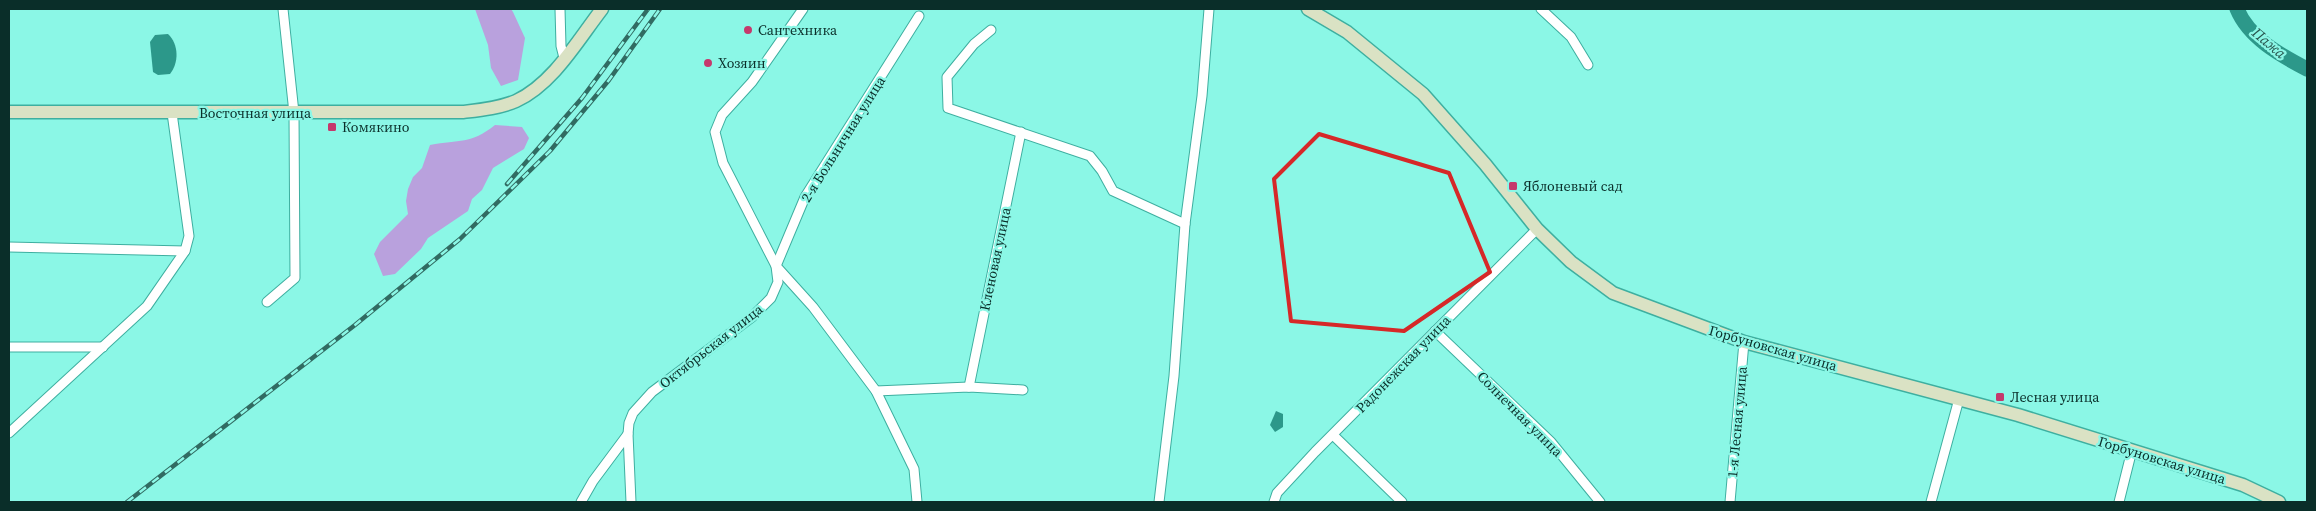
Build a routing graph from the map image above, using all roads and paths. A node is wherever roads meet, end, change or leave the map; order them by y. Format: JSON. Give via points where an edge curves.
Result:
{"nodes":[{"id":1,"x":283,"y":9,"type":"edge"},
{"id":2,"x":560,"y":9,"type":"edge"},
{"id":3,"x":602,"y":9,"type":"edge"},
{"id":4,"x":803,"y":9,"type":"edge"},
{"id":5,"x":1209,"y":9,"type":"edge"},
{"id":6,"x":1308,"y":9,"type":"edge"},
{"id":7,"x":1541,"y":9,"type":"edge"},
{"id":8,"x":919,"y":16,"type":"dead end"},
{"id":9,"x":991,"y":30,"type":"dead end"},
{"id":10,"x":564,"y":58,"type":"junction"},
{"id":11,"x":1588,"y":66,"type":"dead end"},
{"id":12,"x":9,"y":112,"type":"edge"},
{"id":13,"x":172,"y":113,"type":"junction"},
{"id":14,"x":294,"y":113,"type":"junction"},
{"id":15,"x":1021,"y":132,"type":"junction"},
{"id":16,"x":1185,"y":224,"type":"junction"},
{"id":17,"x":1537,"y":229,"type":"junction"},
{"id":18,"x":9,"y":247,"type":"edge"},
{"id":19,"x":185,"y":251,"type":"junction"},
{"id":20,"x":776,"y":266,"type":"junction"},
{"id":21,"x":267,"y":302,"type":"dead end"},
{"id":22,"x":1435,"y":331,"type":"junction"},
{"id":23,"x":1744,"y":342,"type":"junction"},
{"id":24,"x":9,"y":347,"type":"edge"},
{"id":25,"x":103,"y":347,"type":"junction"},
{"id":26,"x":969,"y":387,"type":"junction"},
{"id":27,"x":1023,"y":390,"type":"dead end"},
{"id":28,"x":876,"y":391,"type":"junction"},
{"id":29,"x":1959,"y":399,"type":"junction"},
{"id":30,"x":9,"y":433,"type":"edge"},
{"id":31,"x":628,"y":434,"type":"junction"},
{"id":32,"x":1333,"y":435,"type":"junction"},
{"id":33,"x":2132,"y":450,"type":"junction"},
{"id":34,"x":581,"y":502,"type":"edge"},
{"id":35,"x":631,"y":502,"type":"edge"},
{"id":36,"x":917,"y":502,"type":"edge"},
{"id":37,"x":1159,"y":502,"type":"edge"},
{"id":38,"x":1274,"y":502,"type":"edge"},
{"id":39,"x":1402,"y":502,"type":"edge"},
{"id":40,"x":1600,"y":502,"type":"edge"},
{"id":41,"x":1730,"y":502,"type":"edge"},
{"id":42,"x":1931,"y":502,"type":"edge"},
{"id":43,"x":2119,"y":502,"type":"edge"},
{"id":44,"x":2279,"y":502,"type":"edge"}],
"edges":[{"from":1,"to":14,"type":"street"},
{"from":2,"to":10,"type":"street","via":[[560,46]]},
{"from":3,"to":10,"type":"main road"},
{"from":4,"to":20,"type":"street","via":[[757,75],[717,124],[716,137],[725,168]]},
{"from":5,"to":16,"type":"street","via":[[1202,96]]},
{"from":6,"to":17,"type":"main road","name":"Горбуновская улица","via":[[1347,32],[1422,94],[1485,164]]},
{"from":7,"to":11,"type":"street","via":[[1571,37]]},
{"from":8,"to":20,"type":"street","name":"2-я Больничная улица","via":[[805,198]]},
{"from":9,"to":15,"type":"street","via":[[974,44],[947,77],[948,108]]},
{"from":10,"to":14,"type":"main road","name":"Восточная улица","via":[[528,94],[501,106],[463,112]]},
{"from":12,"to":13,"type":"main road","name":"Восточная улица"},
{"from":13,"to":14,"type":"main road","name":"Восточная улица"},
{"from":13,"to":19,"type":"street","via":[[189,236]]},
{"from":14,"to":21,"type":"street","via":[[295,278]]},
{"from":15,"to":16,"type":"street","via":[[1090,156],[1114,191]]},
{"from":15,"to":26,"type":"street","name":"Кленовая улица"},
{"from":16,"to":37,"type":"street","via":[[1174,376]]},
{"from":17,"to":22,"type":"street","name":"Радонежская улица"},
{"from":17,"to":23,"type":"main road","name":"Горбуновская улица","via":[[1571,262],[1613,294]]},
{"from":18,"to":19,"type":"street"},
{"from":19,"to":25,"type":"street","via":[[147,306]]},
{"from":20,"to":28,"type":"street","via":[[813,307]]},
{"from":20,"to":31,"type":"street","name":"Октябрьская улица","via":[[778,282],[771,298],[752,317],[652,392],[633,413]]},
{"from":22,"to":32,"type":"street","name":"Радонежская улица"},
{"from":22,"to":40,"type":"street","name":"Солнечная улица","via":[[1551,442]]},
{"from":23,"to":29,"type":"main road","name":"Горбуновская улица"},
{"from":23,"to":41,"type":"street","name":"1-я Лесная улица"},
{"from":24,"to":25,"type":"street"},
{"from":25,"to":30,"type":"street"},
{"from":26,"to":27,"type":"street"},
{"from":26,"to":28,"type":"street"},
{"from":28,"to":36,"type":"street","via":[[914,469]]},
{"from":29,"to":33,"type":"main road","name":"Горбуновская улица"},
{"from":29,"to":42,"type":"street"},
{"from":31,"to":34,"type":"street"},
{"from":31,"to":35,"type":"street","name":"Октябрьская улица"},
{"from":32,"to":38,"type":"street","name":"Радонежская улица","via":[[1277,492]]},
{"from":32,"to":39,"type":"street"},
{"from":33,"to":43,"type":"street"},
{"from":33,"to":44,"type":"main road","name":"Горбуновская улица","via":[[2243,485]]}]}
